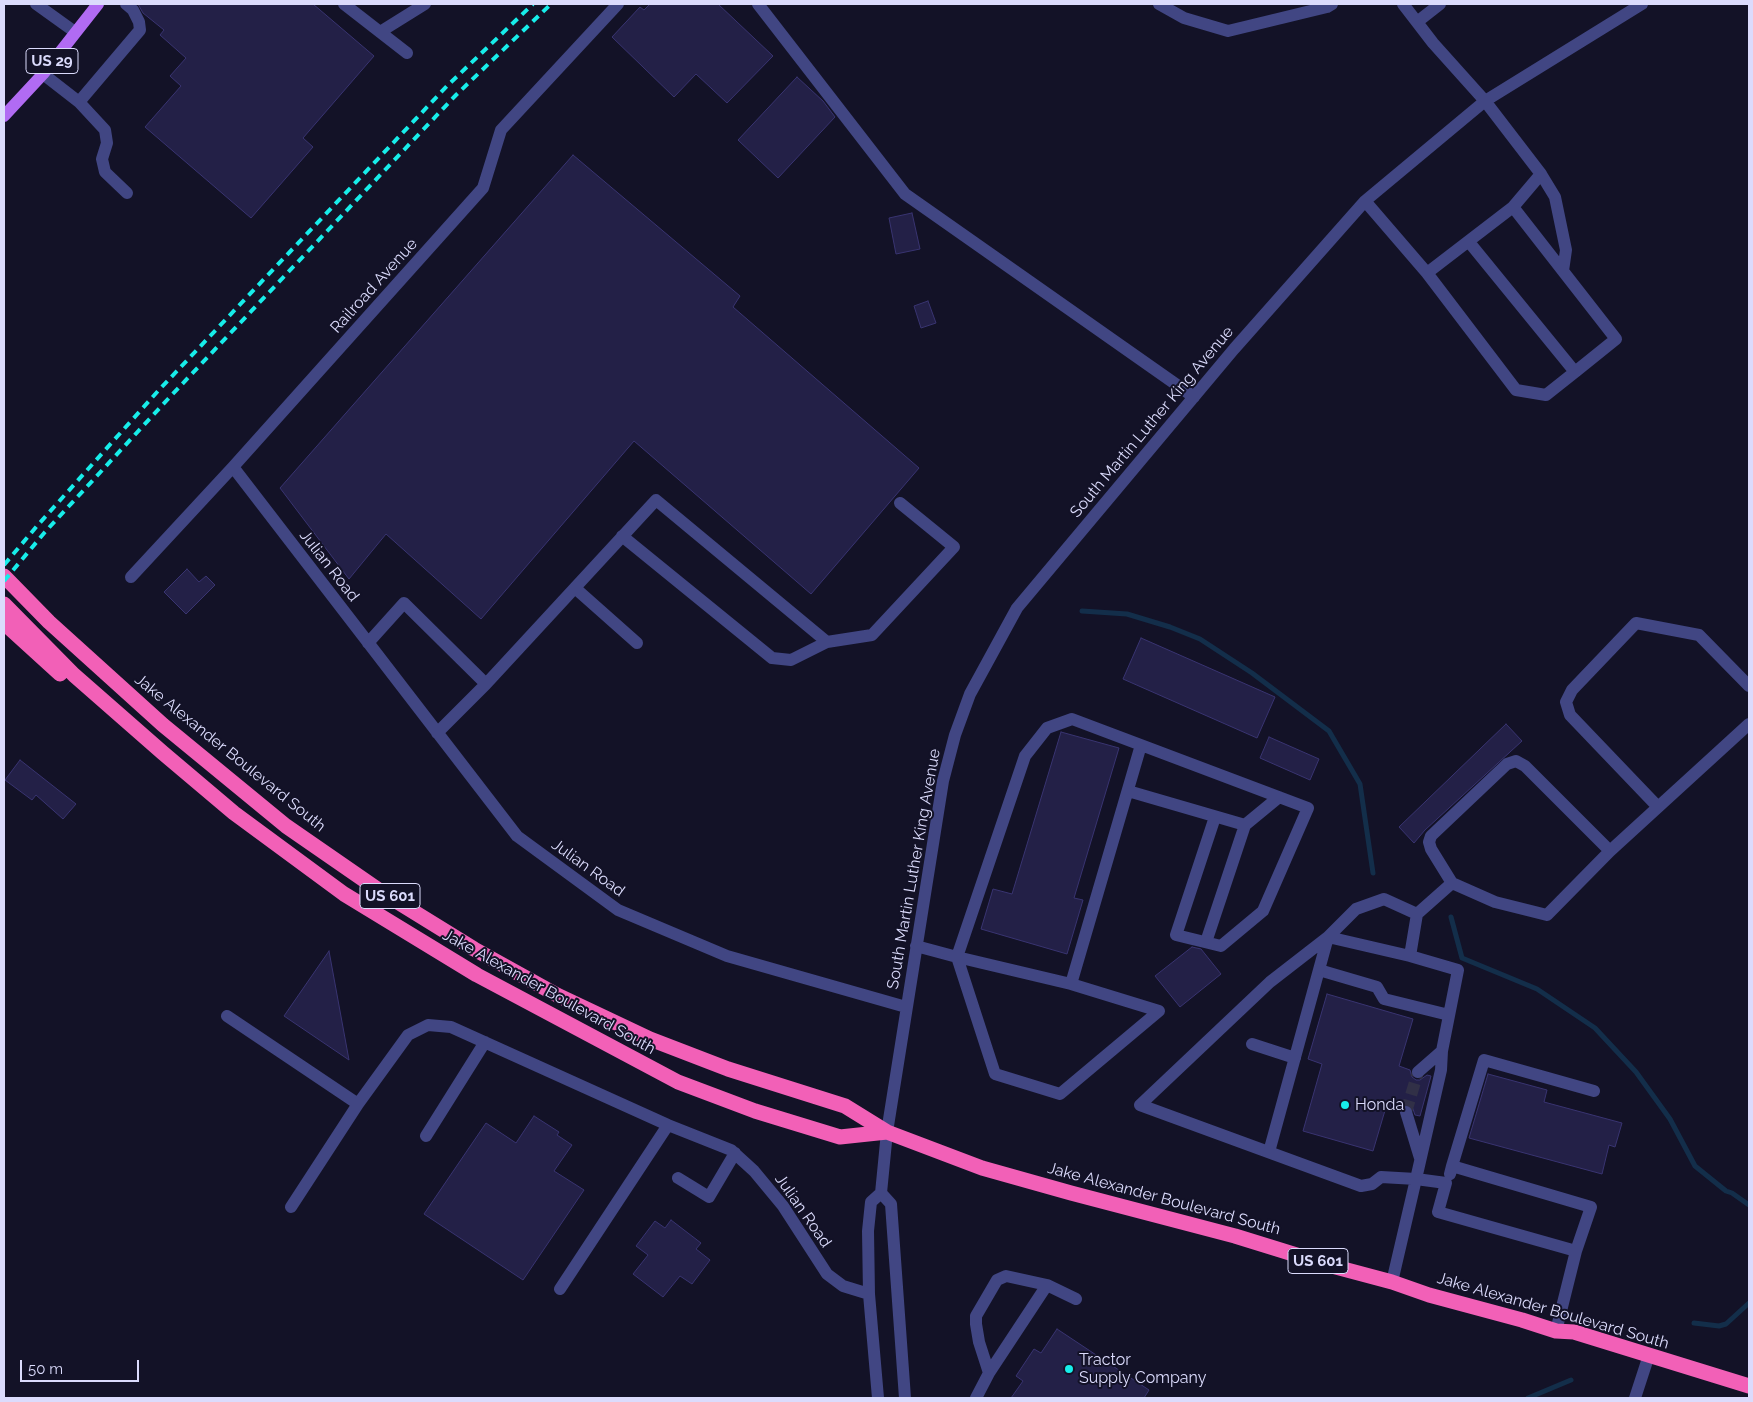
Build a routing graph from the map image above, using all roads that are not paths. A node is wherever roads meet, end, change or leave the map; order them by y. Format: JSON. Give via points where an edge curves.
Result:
{"nodes":[{"id":1,"x":36,"y":4,"type":"edge"},
{"id":2,"x":98,"y":4,"type":"edge"},
{"id":3,"x":126,"y":4,"type":"edge"},
{"id":4,"x":344,"y":4,"type":"edge"},
{"id":5,"x":424,"y":4,"type":"edge"},
{"id":6,"x":618,"y":4,"type":"edge"},
{"id":7,"x":758,"y":4,"type":"edge"},
{"id":8,"x":1159,"y":4,"type":"edge"},
{"id":9,"x":1332,"y":4,"type":"edge"},
{"id":10,"x":1403,"y":4,"type":"edge"},
{"id":11,"x":1440,"y":4,"type":"edge"},
{"id":12,"x":1642,"y":4,"type":"edge"},
{"id":13,"x":1417,"y":22,"type":"junction"},
{"id":14,"x":76,"y":32,"type":"junction"},
{"id":15,"x":380,"y":32,"type":"junction"},
{"id":16,"x":407,"y":53,"type":"dead end"},
{"id":17,"x":43,"y":74,"type":"junction"},
{"id":18,"x":1485,"y":101,"type":"junction"},
{"id":19,"x":79,"y":102,"type":"junction"},
{"id":20,"x":4,"y":116,"type":"edge"},
{"id":21,"x":1541,"y":174,"type":"junction"},
{"id":22,"x":127,"y":193,"type":"dead end"},
{"id":23,"x":1366,"y":201,"type":"junction"},
{"id":24,"x":1513,"y":207,"type":"junction"},
{"id":25,"x":1469,"y":242,"type":"junction"},
{"id":26,"x":1564,"y":271,"type":"junction"},
{"id":27,"x":1427,"y":273,"type":"junction"},
{"id":28,"x":1575,"y":372,"type":"junction"},
{"id":29,"x":1194,"y":397,"type":"junction"},
{"id":30,"x":233,"y":467,"type":"junction"},
{"id":31,"x":900,"y":503,"type":"dead end"},
{"id":32,"x":622,"y":536,"type":"junction"},
{"id":33,"x":4,"y":576,"type":"edge"},
{"id":34,"x":131,"y":577,"type":"dead end"},
{"id":35,"x":575,"y":588,"type":"junction"},
{"id":36,"x":4,"y":604,"type":"edge"},
{"id":37,"x":4,"y":623,"type":"edge"},
{"id":38,"x":827,"y":642,"type":"junction"},
{"id":39,"x":368,"y":643,"type":"junction"},
{"id":40,"x":637,"y":643,"type":"dead end"},
{"id":41,"x":486,"y":684,"type":"junction"},
{"id":42,"x":1749,"y":686,"type":"edge"},
{"id":43,"x":1749,"y":724,"type":"edge"},
{"id":44,"x":437,"y":733,"type":"junction"},
{"id":45,"x":1141,"y":745,"type":"junction"},
{"id":46,"x":163,"y":753,"type":"junction"},
{"id":47,"x":1128,"y":791,"type":"junction"},
{"id":48,"x":1279,"y":797,"type":"junction"},
{"id":49,"x":1658,"y":808,"type":"junction"},
{"id":50,"x":1215,"y":816,"type":"junction"},
{"id":51,"x":1245,"y":825,"type":"junction"},
{"id":52,"x":1610,"y":851,"type":"junction"},
{"id":53,"x":1452,"y":883,"type":"junction"},
{"id":54,"x":1417,"y":914,"type":"junction"},
{"id":55,"x":1328,"y":936,"type":"junction"},
{"id":56,"x":1206,"y":942,"type":"junction"},
{"id":57,"x":916,"y":946,"type":"junction"},
{"id":58,"x":957,"y":956,"type":"junction"},
{"id":59,"x":1410,"y":956,"type":"junction"},
{"id":60,"x":1319,"y":970,"type":"junction"},
{"id":61,"x":1071,"y":984,"type":"junction"},
{"id":62,"x":906,"y":1007,"type":"junction"},
{"id":63,"x":227,"y":1016,"type":"dead end"},
{"id":64,"x":1449,"y":1016,"type":"junction"},
{"id":65,"x":485,"y":1042,"type":"junction"},
{"id":66,"x":1252,"y":1044,"type":"dead end"},
{"id":67,"x":1442,"y":1051,"type":"junction"},
{"id":68,"x":1295,"y":1058,"type":"junction"},
{"id":69,"x":1418,"y":1072,"type":"tunnel mouth"},
{"id":70,"x":1594,"y":1091,"type":"dead end"},
{"id":71,"x":358,"y":1104,"type":"junction"},
{"id":72,"x":1406,"y":1112,"type":"tunnel mouth"},
{"id":73,"x":668,"y":1125,"type":"junction"},
{"id":74,"x":887,"y":1132,"type":"junction"},
{"id":75,"x":426,"y":1136,"type":"dead end"},
{"id":76,"x":1269,"y":1152,"type":"junction"},
{"id":77,"x":735,"y":1154,"type":"junction"},
{"id":78,"x":1420,"y":1158,"type":"junction"},
{"id":79,"x":1452,"y":1166,"type":"junction"},
{"id":80,"x":678,"y":1178,"type":"dead end"},
{"id":81,"x":1416,"y":1179,"type":"junction"},
{"id":82,"x":1446,"y":1183,"type":"junction"},
{"id":83,"x":881,"y":1193,"type":"junction"},
{"id":84,"x":291,"y":1207,"type":"dead end"},
{"id":85,"x":1576,"y":1250,"type":"junction"},
{"id":86,"x":1392,"y":1282,"type":"junction"},
{"id":87,"x":1047,"y":1285,"type":"junction"},
{"id":88,"x":560,"y":1289,"type":"dead end"},
{"id":89,"x":869,"y":1294,"type":"junction"},
{"id":90,"x":1076,"y":1299,"type":"dead end"},
{"id":91,"x":1556,"y":1331,"type":"junction"},
{"id":92,"x":1649,"y":1355,"type":"junction"},
{"id":93,"x":989,"y":1374,"type":"junction"},
{"id":94,"x":1749,"y":1386,"type":"edge"},
{"id":95,"x":878,"y":1398,"type":"edge"},
{"id":96,"x":905,"y":1398,"type":"edge"},
{"id":97,"x":976,"y":1398,"type":"edge"},
{"id":98,"x":1635,"y":1398,"type":"edge"}],
"edges":[{"from":1,"to":14,"type":"street"},
{"from":2,"to":14,"type":"main road","number":"US 29"},
{"from":3,"to":19,"type":"street","via":[[133,10],[140,30]]},
{"from":4,"to":15,"type":"street"},
{"from":5,"to":15,"type":"street"},
{"from":6,"to":30,"type":"street","name":"Railroad Avenue","via":[[501,130],[483,188]]},
{"from":7,"to":29,"type":"street","via":[[905,194]]},
{"from":8,"to":9,"type":"street","via":[[1184,18],[1228,31]]},
{"from":10,"to":13,"type":"street"},
{"from":11,"to":13,"type":"street"},
{"from":12,"to":18,"type":"street","name":"South Martin Luther King Avenue"},
{"from":13,"to":18,"type":"street"},
{"from":14,"to":17,"type":"main road","number":"US 29"},
{"from":15,"to":16,"type":"street"},
{"from":17,"to":19,"type":"street"},
{"from":17,"to":20,"type":"main road","number":"US 29"},
{"from":18,"to":21,"type":"street"},
{"from":18,"to":23,"type":"street","name":"South Martin Luther King Avenue"},
{"from":19,"to":22,"type":"street","via":[[106,130],[107,143],[102,159],[105,172]]},
{"from":21,"to":24,"type":"street"},
{"from":21,"to":26,"type":"street","via":[[1554,197],[1566,250]]},
{"from":23,"to":27,"type":"street"},
{"from":23,"to":29,"type":"street","name":"South Martin Luther King Avenue"},
{"from":24,"to":25,"type":"street"},
{"from":24,"to":26,"type":"street"},
{"from":25,"to":27,"type":"street"},
{"from":25,"to":28,"type":"street"},
{"from":26,"to":28,"type":"street","via":[[1616,339]]},
{"from":27,"to":28,"type":"street","via":[[1516,390],[1546,395]]},
{"from":29,"to":57,"type":"street","name":"South Martin Luther King Avenue","via":[[1017,608],[970,694],[943,781]]},
{"from":30,"to":34,"type":"street","name":"Railroad Avenue"},
{"from":30,"to":39,"type":"street","name":"Julian Road"},
{"from":31,"to":38,"type":"street","via":[[954,547],[872,635]]},
{"from":32,"to":35,"type":"street"},
{"from":32,"to":38,"type":"street","via":[[772,658],[791,660]]},
{"from":32,"to":38,"type":"street","via":[[656,500]]},
{"from":33,"to":74,"type":"highway","name":"Jake Alexander Boulevard South","number":"US 601","via":[[49,622],[163,725],[286,826],[380,891],[557,995],[650,1039],[728,1069],[845,1106]]},
{"from":35,"to":40,"type":"street"},
{"from":35,"to":41,"type":"street"},
{"from":36,"to":46,"type":"highway","name":"Jake Alexander Boulevard South","number":"US 601","via":[[74,674]]},
{"from":37,"to":46,"type":"highway","via":[[67,681]]},
{"from":39,"to":41,"type":"street","via":[[404,603]]},
{"from":39,"to":44,"type":"street","name":"Julian Road"},
{"from":41,"to":44,"type":"street"},
{"from":42,"to":49,"type":"street","via":[[1699,635],[1636,623],[1572,690],[1566,702],[1570,715]]},
{"from":43,"to":49,"type":"street"},
{"from":44,"to":62,"type":"street","name":"Julian Road","via":[[517,836],[618,910],[727,956]]},
{"from":45,"to":47,"type":"street"},
{"from":45,"to":48,"type":"street"},
{"from":45,"to":58,"type":"street","via":[[1072,719],[1047,728],[1025,756]]},
{"from":46,"to":74,"type":"highway","name":"Jake Alexander Boulevard South","number":"US 601","via":[[234,813],[344,894],[477,975],[620,1052],[678,1082],[840,1137]]},
{"from":47,"to":50,"type":"street"},
{"from":47,"to":61,"type":"street"},
{"from":48,"to":51,"type":"street"},
{"from":48,"to":56,"type":"street","via":[[1308,808],[1262,911],[1221,946]]},
{"from":49,"to":52,"type":"street"},
{"from":50,"to":51,"type":"street"},
{"from":50,"to":56,"type":"street","via":[[1176,935]]},
{"from":51,"to":56,"type":"street"},
{"from":52,"to":53,"type":"street","via":[[1547,915],[1494,902]]},
{"from":52,"to":53,"type":"street","via":[[1525,766],[1516,761],[1507,764],[1431,836],[1428,842],[1430,850]]},
{"from":53,"to":54,"type":"street"},
{"from":54,"to":55,"type":"street","via":[[1384,899],[1356,909]]},
{"from":54,"to":59,"type":"street"},
{"from":55,"to":59,"type":"street"},
{"from":55,"to":60,"type":"street"},
{"from":55,"to":76,"type":"street","via":[[1270,982],[1140,1105]]},
{"from":57,"to":58,"type":"street"},
{"from":57,"to":62,"type":"street","name":"South Martin Luther King Avenue"},
{"from":58,"to":61,"type":"street"},
{"from":58,"to":61,"type":"street","via":[[995,1074],[1060,1094],[1159,1011]]},
{"from":59,"to":64,"type":"street","via":[[1458,970]]},
{"from":60,"to":64,"type":"street","via":[[1377,986],[1384,999]]},
{"from":60,"to":68,"type":"street"},
{"from":62,"to":74,"type":"street"},
{"from":63,"to":71,"type":"street"},
{"from":64,"to":67,"type":"street"},
{"from":65,"to":71,"type":"street","name":"Julian Road","via":[[451,1027],[428,1025],[408,1034]]},
{"from":65,"to":73,"type":"street","name":"Julian Road"},
{"from":65,"to":75,"type":"street"},
{"from":66,"to":68,"type":"street"},
{"from":67,"to":69,"type":"street"},
{"from":67,"to":78,"type":"street","via":[[1441,1070]]},
{"from":68,"to":76,"type":"street"},
{"from":70,"to":79,"type":"street","via":[[1484,1060]]},
{"from":71,"to":84,"type":"street","name":"Julian Road"},
{"from":72,"to":78,"type":"street"},
{"from":73,"to":77,"type":"street","name":"Julian Road"},
{"from":73,"to":88,"type":"street"},
{"from":74,"to":83,"type":"street"},
{"from":74,"to":86,"type":"highway","name":"Jake Alexander Boulevard South","number":"US 601","via":[[982,1168]]},
{"from":76,"to":81,"type":"street","via":[[1361,1186],[1382,1177]]},
{"from":77,"to":80,"type":"street","via":[[709,1197]]},
{"from":77,"to":89,"type":"street","name":"Julian Road","via":[[783,1206],[827,1274],[843,1286]]},
{"from":78,"to":81,"type":"street"},
{"from":79,"to":82,"type":"street"},
{"from":79,"to":85,"type":"street","via":[[1590,1207]]},
{"from":81,"to":82,"type":"street"},
{"from":81,"to":86,"type":"street"},
{"from":82,"to":85,"type":"street","via":[[1438,1212]]},
{"from":83,"to":89,"type":"street","via":[[871,1202]]},
{"from":83,"to":96,"type":"street","via":[[891,1204]]},
{"from":85,"to":91,"type":"street"},
{"from":86,"to":91,"type":"highway","name":"Jake Alexander Boulevard South","number":"US 601"},
{"from":87,"to":90,"type":"street"},
{"from":87,"to":93,"type":"street"},
{"from":87,"to":93,"type":"street","via":[[1006,1276],[997,1280],[976,1316],[979,1342]]},
{"from":89,"to":95,"type":"street"},
{"from":91,"to":92,"type":"highway","name":"Jake Alexander Boulevard South","number":"US 601","via":[[1574,1332]]},
{"from":92,"to":94,"type":"highway","name":"Jake Alexander Boulevard South","number":"US 601"},
{"from":92,"to":98,"type":"street"},
{"from":93,"to":97,"type":"street"}]}
